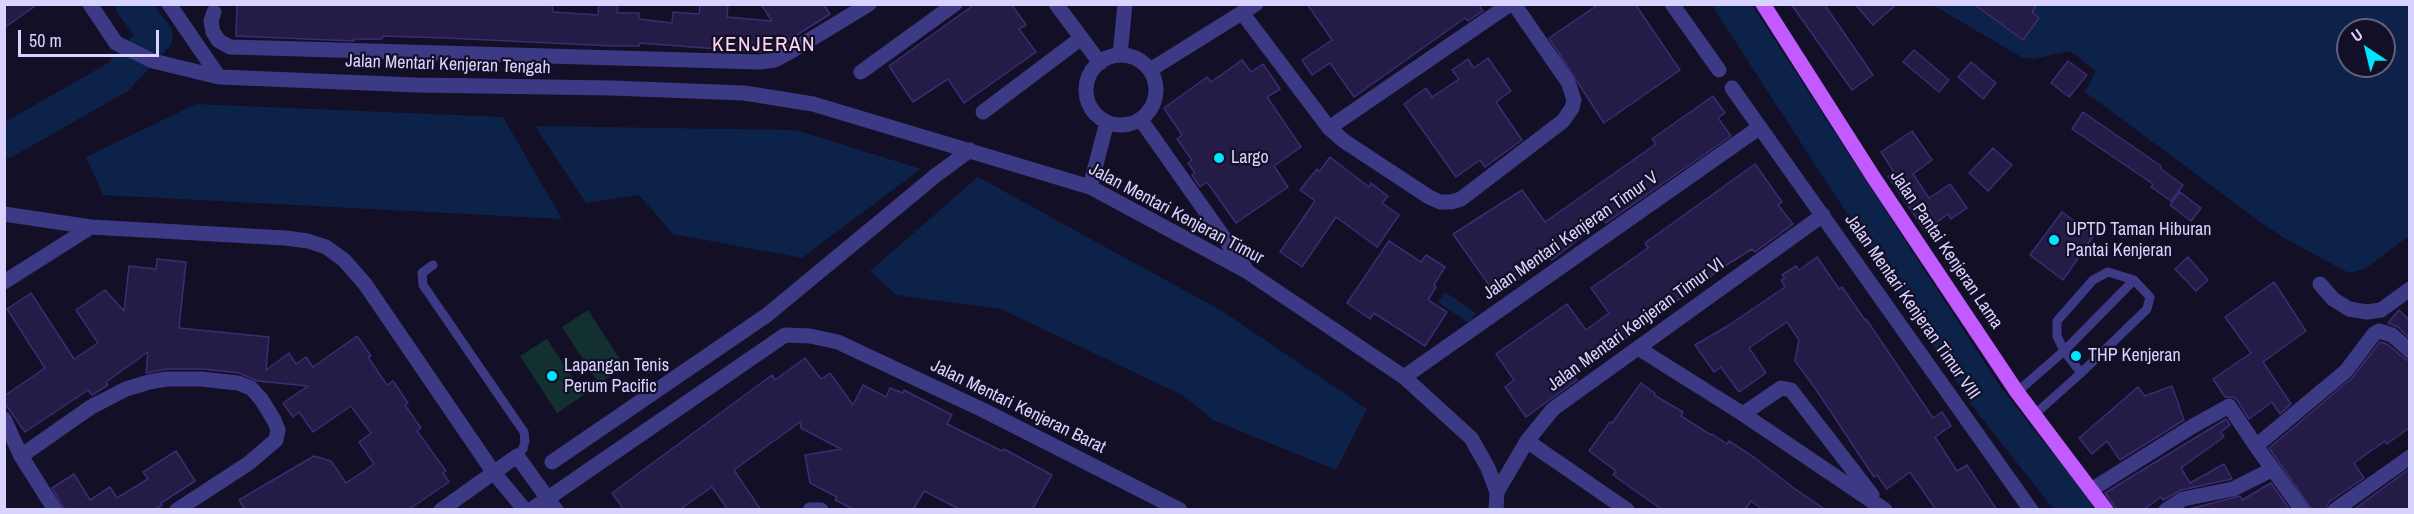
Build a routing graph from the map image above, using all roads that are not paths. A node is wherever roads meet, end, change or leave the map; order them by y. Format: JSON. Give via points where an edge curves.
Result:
{"nodes":[{"id":1,"x":90,"y":4,"type":"edge"},
{"id":2,"x":169,"y":4,"type":"edge"},
{"id":3,"x":869,"y":4,"type":"edge"},
{"id":4,"x":955,"y":4,"type":"edge"},
{"id":5,"x":1056,"y":4,"type":"edge"},
{"id":6,"x":1125,"y":4,"type":"edge"},
{"id":7,"x":1256,"y":4,"type":"edge"},
{"id":8,"x":1512,"y":4,"type":"edge"},
{"id":9,"x":1672,"y":4,"type":"edge"},
{"id":10,"x":1763,"y":4,"type":"edge"},
{"id":11,"x":214,"y":12,"type":"dead end"},
{"id":12,"x":1243,"y":14,"type":"junction"},
{"id":13,"x":1080,"y":39,"type":"junction"},
{"id":14,"x":1120,"y":55,"type":"junction"},
{"id":15,"x":1100,"y":63,"type":"junction"},
{"id":16,"x":1150,"y":70,"type":"junction"},
{"id":17,"x":1719,"y":70,"type":"dead end"},
{"id":18,"x":861,"y":72,"type":"dead end"},
{"id":19,"x":219,"y":77,"type":"junction"},
{"id":20,"x":1732,"y":88,"type":"dead end"},
{"id":21,"x":744,"y":93,"type":"joint"},
{"id":22,"x":983,"y":112,"type":"dead end"},
{"id":23,"x":1141,"y":120,"type":"junction"},
{"id":24,"x":1107,"y":122,"type":"junction"},
{"id":25,"x":1760,"y":127,"type":"junction"},
{"id":26,"x":1329,"y":128,"type":"junction"},
{"id":27,"x":970,"y":150,"type":"junction"},
{"id":28,"x":1090,"y":186,"type":"junction"},
{"id":29,"x":4,"y":214,"type":"edge"},
{"id":30,"x":1823,"y":214,"type":"junction"},
{"id":31,"x":91,"y":227,"type":"junction"},
{"id":32,"x":433,"y":264,"type":"dead end"},
{"id":33,"x":1248,"y":272,"type":"junction"},
{"id":34,"x":2134,"y":280,"type":"junction"},
{"id":35,"x":4,"y":282,"type":"edge"},
{"id":36,"x":2320,"y":284,"type":"dead end"},
{"id":37,"x":2409,"y":289,"type":"edge"},
{"id":38,"x":767,"y":315,"type":"junction"},
{"id":39,"x":785,"y":335,"type":"junction"},
{"id":40,"x":1638,"y":348,"type":"junction"},
{"id":41,"x":2064,"y":351,"type":"junction"},
{"id":42,"x":2409,"y":351,"type":"edge"},
{"id":43,"x":2081,"y":373,"type":"junction"},
{"id":44,"x":1404,"y":377,"type":"junction"},
{"id":45,"x":2017,"y":392,"type":"junction"},
{"id":46,"x":649,"y":394,"type":"junction"},
{"id":47,"x":1743,"y":414,"type":"junction"},
{"id":48,"x":2034,"y":415,"type":"junction"},
{"id":49,"x":666,"y":416,"type":"junction"},
{"id":50,"x":4,"y":419,"type":"edge"},
{"id":51,"x":1527,"y":441,"type":"junction"},
{"id":52,"x":2256,"y":446,"type":"junction"},
{"id":53,"x":21,"y":456,"type":"junction"},
{"id":54,"x":517,"y":456,"type":"junction"},
{"id":55,"x":2409,"y":457,"type":"edge"},
{"id":56,"x":552,"y":462,"type":"dead end"},
{"id":57,"x":2272,"y":469,"type":"junction"},
{"id":58,"x":494,"y":473,"type":"junction"},
{"id":59,"x":2091,"y":490,"type":"junction"},
{"id":60,"x":1497,"y":492,"type":"junction"},
{"id":61,"x":552,"y":503,"type":"edge"},
{"id":62,"x":1883,"y":508,"type":"edge"},
{"id":63,"x":55,"y":510,"type":"edge"},
{"id":64,"x":177,"y":510,"type":"edge"},
{"id":65,"x":441,"y":510,"type":"edge"},
{"id":66,"x":525,"y":510,"type":"edge"},
{"id":67,"x":531,"y":510,"type":"edge"},
{"id":68,"x":810,"y":510,"type":"edge"},
{"id":69,"x":820,"y":510,"type":"edge"},
{"id":70,"x":1180,"y":510,"type":"edge"},
{"id":71,"x":1496,"y":510,"type":"edge"},
{"id":72,"x":1627,"y":510,"type":"edge"},
{"id":73,"x":2031,"y":510,"type":"edge"},
{"id":74,"x":2106,"y":510,"type":"edge"},
{"id":75,"x":2166,"y":510,"type":"edge"},
{"id":76,"x":2302,"y":510,"type":"edge"},
{"id":77,"x":2335,"y":510,"type":"edge"}],
"edges":[{"from":1,"to":19,"type":"street","name":"Jalan Mentari Kenjeran Tengah","via":[[116,43],[153,61]]},
{"from":2,"to":19,"type":"street"},
{"from":3,"to":11,"type":"street","via":[[775,60],[759,62],[230,46],[219,41],[213,32]]},
{"from":4,"to":18,"type":"street"},
{"from":5,"to":13,"type":"street"},
{"from":6,"to":14,"type":"street"},
{"from":7,"to":12,"type":"street"},
{"from":8,"to":26,"type":"street"},
{"from":8,"to":26,"type":"street","via":[[1568,82],[1574,100],[1572,108],[1563,121],[1461,199],[1440,202],[1429,197]]},
{"from":9,"to":17,"type":"street"},
{"from":10,"to":45,"type":"main road","name":"Jalan Pantai Kenjeran Lama"},
{"from":12,"to":16,"type":"street"},
{"from":12,"to":26,"type":"street"},
{"from":13,"to":15,"type":"street"},
{"from":13,"to":22,"type":"street"},
{"from":14,"to":15,"type":"street"},
{"from":14,"to":16,"type":"street","via":[[1132,56]]},
{"from":15,"to":24,"type":"street","via":[[1091,71],[1086,94],[1097,116]]},
{"from":16,"to":23,"type":"street","via":[[1157,91],[1149,112]]},
{"from":19,"to":21,"type":"street","name":"Jalan Mentari Kenjeran Tengah"},
{"from":20,"to":25,"type":"street","name":"Jalan Mentari Kenjeran Timur VIII"},
{"from":21,"to":27,"type":"street","name":"Jalan Mentari Kenjeran Timur","via":[[813,104]]},
{"from":23,"to":24,"type":"street","via":[[1118,125]]},
{"from":23,"to":33,"type":"street"},
{"from":24,"to":28,"type":"street"},
{"from":25,"to":30,"type":"street","name":"Jalan Mentari Kenjeran Timur VIII"},
{"from":25,"to":44,"type":"street","name":"Jalan Mentari Kenjeran Timur V"},
{"from":27,"to":28,"type":"street","name":"Jalan Mentari Kenjeran Timur"},
{"from":27,"to":38,"type":"street"},
{"from":28,"to":33,"type":"street","name":"Jalan Mentari Kenjeran Timur"},
{"from":29,"to":31,"type":"street"},
{"from":30,"to":40,"type":"street","name":"Jalan Mentari Kenjeran Timur VI"},
{"from":30,"to":73,"type":"street","name":"Jalan Mentari Kenjeran Timur VIII"},
{"from":31,"to":35,"type":"street"},
{"from":31,"to":58,"type":"street","via":[[285,238],[326,247],[365,284]]},
{"from":32,"to":54,"type":"lane","via":[[422,273],[423,285],[524,432],[523,449]]},
{"from":33,"to":44,"type":"street","name":"Jalan Mentari Kenjeran Timur"},
{"from":34,"to":41,"type":"lane"},
{"from":34,"to":41,"type":"lane","via":[[2108,272],[2093,280],[2057,321],[2057,336]]},
{"from":34,"to":43,"type":"lane","via":[[2150,297],[2147,309]]},
{"from":36,"to":37,"type":"street","via":[[2349,309],[2367,312],[2381,310]]},
{"from":38,"to":39,"type":"street"},
{"from":38,"to":46,"type":"street"},
{"from":39,"to":49,"type":"street"},
{"from":39,"to":70,"type":"street","name":"Jalan Mentari Kenjeran Barat","via":[[838,342]]},
{"from":40,"to":47,"type":"street"},
{"from":40,"to":51,"type":"street","name":"Jalan Mentari Kenjeran Timur VI","via":[[1553,409]]},
{"from":41,"to":43,"type":"lane"},
{"from":41,"to":45,"type":"lane"},
{"from":42,"to":52,"type":"street","via":[[2392,335],[2379,331],[2374,334],[2346,371]]},
{"from":43,"to":48,"type":"lane"},
{"from":44,"to":60,"type":"street","name":"Jalan Mentari Kenjeran Timur","via":[[1471,438]]},
{"from":45,"to":48,"type":"main road","name":"Jalan Pantai Kenjeran Lama"},
{"from":46,"to":49,"type":"street"},
{"from":46,"to":56,"type":"street"},
{"from":47,"to":62,"type":"street"},
{"from":47,"to":62,"type":"street","via":[[1781,388],[1791,390]]},
{"from":48,"to":59,"type":"main road","name":"Jalan Pantai Kenjeran Lama"},
{"from":49,"to":61,"type":"street"},
{"from":50,"to":53,"type":"street"},
{"from":51,"to":60,"type":"street","name":"Jalan Mentari Kenjeran Timur VI"},
{"from":51,"to":72,"type":"street"},
{"from":52,"to":57,"type":"street"},
{"from":52,"to":59,"type":"street","via":[[2231,406],[2224,407]]},
{"from":53,"to":63,"type":"street"},
{"from":53,"to":64,"type":"street","via":[[126,389],[167,380],[201,379],[250,388],[274,420],[276,440],[249,463]]},
{"from":54,"to":58,"type":"street"},
{"from":54,"to":61,"type":"street"},
{"from":55,"to":77,"type":"street"},
{"from":57,"to":75,"type":"street","via":[[2233,489],[2183,499]]},
{"from":57,"to":76,"type":"street"},
{"from":58,"to":65,"type":"street"},
{"from":58,"to":66,"type":"street"},
{"from":59,"to":74,"type":"main road","name":"Jalan Pantai Kenjeran Lama"},
{"from":60,"to":71,"type":"street","name":"Jalan Mentari Kenjeran Timur"},
{"from":61,"to":67,"type":"street"},
{"from":68,"to":69,"type":"street"}]}
